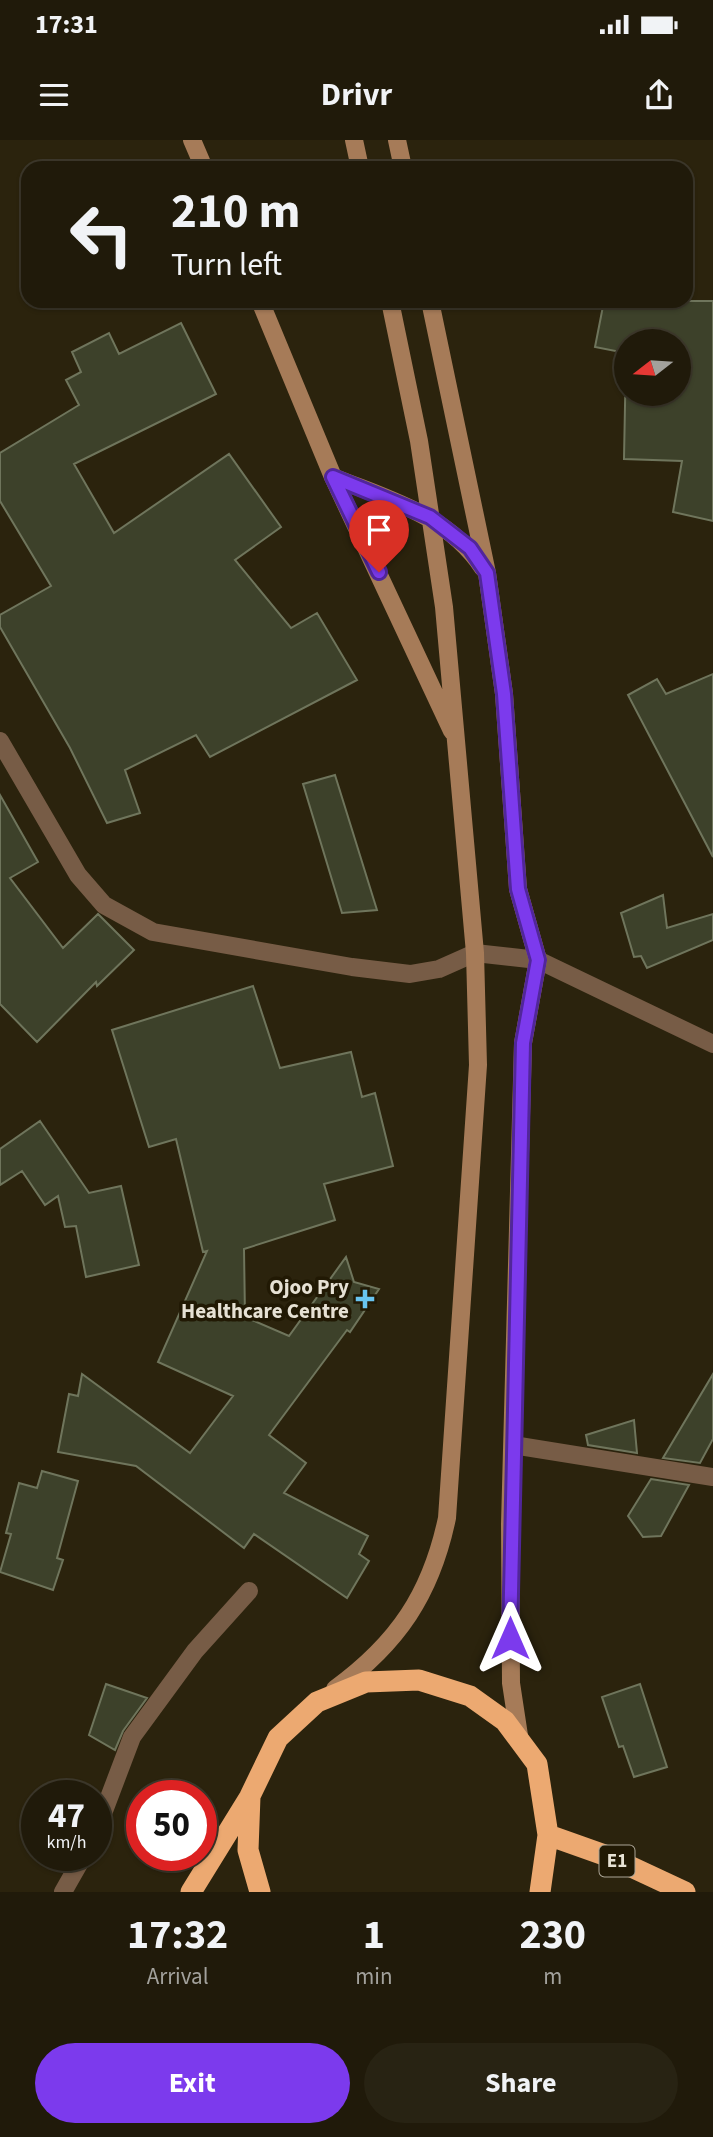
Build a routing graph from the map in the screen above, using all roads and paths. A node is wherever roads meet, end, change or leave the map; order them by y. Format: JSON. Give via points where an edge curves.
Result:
{"nodes":[{"id":1,"x":192,"y":140,"type":"edge"},
{"id":2,"x":354,"y":140,"type":"edge"},
{"id":3,"x":397,"y":140,"type":"edge"},
{"id":4,"x":201,"y":161,"type":"edge"},
{"id":5,"x":358,"y":161,"type":"edge"},
{"id":6,"x":402,"y":161,"type":"edge"},
{"id":7,"x":263,"y":308,"type":"edge"},
{"id":8,"x":391,"y":308,"type":"edge"},
{"id":9,"x":431,"y":308,"type":"edge"},
{"id":10,"x":333,"y":477,"type":"junction"},
{"id":11,"x":430,"y":517,"type":"junction"},
{"id":12,"x":487,"y":573,"type":"junction"},
{"id":13,"x":0,"y":741,"type":"edge"},
{"id":14,"x":458,"y":744,"type":"junction"},
{"id":15,"x":475,"y":953,"type":"junction"},
{"id":16,"x":538,"y":960,"type":"junction"},
{"id":17,"x":713,"y":1044,"type":"edge"},
{"id":18,"x":513,"y":1445,"type":"junction"},
{"id":19,"x":713,"y":1477,"type":"edge"},
{"id":20,"x":249,"y":1591,"type":"dead end"},
{"id":21,"x":317,"y":1702,"type":"junction"},
{"id":22,"x":520,"y":1742,"type":"junction"},
{"id":23,"x":112,"y":1790,"type":"edge"},
{"id":24,"x":250,"y":1796,"type":"junction"},
{"id":25,"x":548,"y":1835,"type":"junction"},
{"id":26,"x":74,"y":1871,"type":"edge"},
{"id":27,"x":63,"y":1892,"type":"edge"},
{"id":28,"x":191,"y":1892,"type":"edge"},
{"id":29,"x":260,"y":1892,"type":"edge"},
{"id":30,"x":540,"y":1892,"type":"edge"},
{"id":31,"x":685,"y":1892,"type":"edge"}],
"edges":[{"from":1,"to":4,"type":"main road"},
{"from":2,"to":5,"type":"main road"},
{"from":3,"to":6,"type":"main road"},
{"from":7,"to":10,"type":"main road"},
{"from":8,"to":11,"type":"main road"},
{"from":9,"to":12,"type":"main road"},
{"from":10,"to":11,"type":"main road"},
{"from":10,"to":14,"type":"main road"},
{"from":11,"to":12,"type":"main road","via":[[470,548]]},
{"from":11,"to":14,"type":"main road"},
{"from":12,"to":16,"type":"main road","via":[[504,694],[518,889]]},
{"from":13,"to":15,"type":"street","via":[[78,875],[104,905],[153,932],[410,974],[439,969]]},
{"from":14,"to":15,"type":"main road"},
{"from":15,"to":16,"type":"street"},
{"from":15,"to":21,"type":"main road","via":[[478,1065],[447,1518],[439,1558],[423,1595],[394,1636],[359,1672]]},
{"from":16,"to":17,"type":"street"},
{"from":16,"to":18,"type":"main road","via":[[523,1043]]},
{"from":18,"to":19,"type":"street"},
{"from":18,"to":22,"type":"main road","via":[[511,1683]]},
{"from":20,"to":23,"type":"street","via":[[195,1651],[132,1737]]},
{"from":21,"to":22,"type":"highway","via":[[366,1682],[419,1680],[470,1696],[505,1721]]},
{"from":21,"to":24,"type":"highway","via":[[278,1738]]},
{"from":22,"to":25,"type":"highway","via":[[537,1764]]},
{"from":24,"to":28,"type":"highway"},
{"from":24,"to":29,"type":"highway","via":[[247,1850]]},
{"from":25,"to":30,"type":"highway"},
{"from":25,"to":31,"type":"highway","number":"E1","via":[[610,1857]]},
{"from":26,"to":27,"type":"street"}]}
